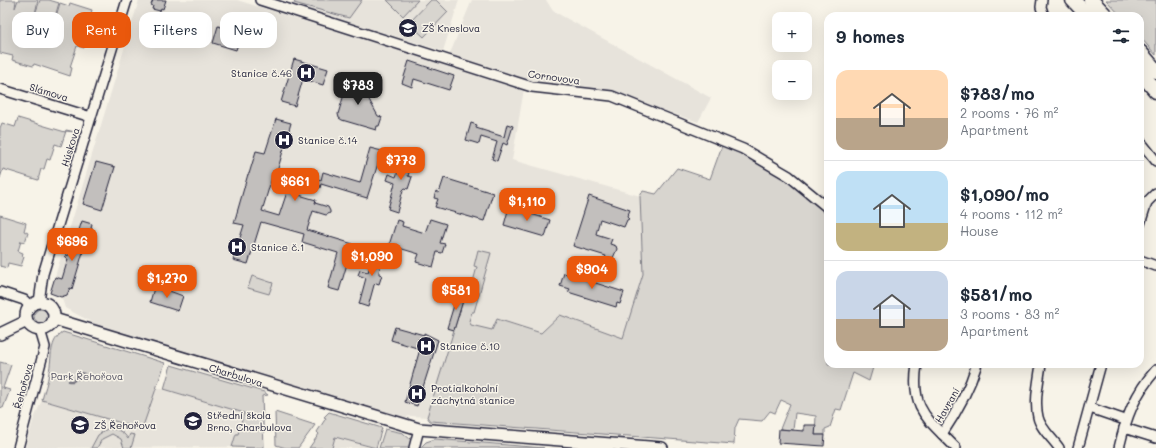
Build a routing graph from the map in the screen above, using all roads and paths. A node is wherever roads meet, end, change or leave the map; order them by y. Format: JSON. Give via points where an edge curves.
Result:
{"nodes":[{"id":1,"x":127,"y":0,"type":"edge"},
{"id":2,"x":260,"y":0,"type":"edge"},
{"id":3,"x":1073,"y":0,"type":"edge"},
{"id":4,"x":1091,"y":0,"type":"edge"},
{"id":5,"x":1042,"y":2,"type":"edge"},
{"id":6,"x":1043,"y":12,"type":"edge"},
{"id":7,"x":1084,"y":12,"type":"edge"},
{"id":8,"x":1102,"y":12,"type":"edge"},
{"id":9,"x":1144,"y":57,"type":"edge"},
{"id":10,"x":1156,"y":71,"type":"edge"},
{"id":11,"x":1144,"y":76,"type":"edge"},
{"id":12,"x":0,"y":89,"type":"edge"},
{"id":13,"x":1156,"y":90,"type":"edge"},
{"id":14,"x":91,"y":117,"type":"junction"},
{"id":15,"x":1144,"y":146,"type":"edge"},
{"id":16,"x":1156,"y":161,"type":"edge"},
{"id":17,"x":1156,"y":193,"type":"edge"},
{"id":18,"x":824,"y":205,"type":"edge"},
{"id":19,"x":1144,"y":211,"type":"edge"},
{"id":20,"x":1144,"y":262,"type":"edge"},
{"id":21,"x":1156,"y":266,"type":"edge"},
{"id":22,"x":0,"y":292,"type":"edge"},
{"id":23,"x":35,"y":304,"type":"junction"},
{"id":24,"x":54,"y":319,"type":"junction"},
{"id":25,"x":27,"y":321,"type":"junction"},
{"id":26,"x":40,"y":330,"type":"junction"},
{"id":27,"x":0,"y":334,"type":"edge"},
{"id":28,"x":917,"y":368,"type":"edge"},
{"id":29,"x":976,"y":368,"type":"edge"},
{"id":30,"x":1040,"y":368,"type":"edge"},
{"id":31,"x":1100,"y":368,"type":"edge"},
{"id":32,"x":1156,"y":370,"type":"edge"},
{"id":33,"x":1090,"y":408,"type":"junction"},
{"id":34,"x":1124,"y":424,"type":"junction"},
{"id":35,"x":419,"y":429,"type":"junction"},
{"id":36,"x":942,"y":434,"type":"junction"},
{"id":37,"x":1156,"y":438,"type":"edge"},
{"id":38,"x":18,"y":448,"type":"edge"},
{"id":39,"x":414,"y":448,"type":"edge"},
{"id":40,"x":662,"y":448,"type":"edge"},
{"id":41,"x":956,"y":448,"type":"edge"},
{"id":42,"x":1059,"y":448,"type":"edge"},
{"id":43,"x":1078,"y":448,"type":"edge"},
{"id":44,"x":1119,"y":448,"type":"edge"}],
"edges":[{"from":1,"to":14,"type":"street","name":"Húskova"},
{"from":2,"to":18,"type":"street","name":"Cornovova","via":[[532,87],[612,96],[743,149],[789,176]]},
{"from":3,"to":7,"type":"highway"},
{"from":4,"to":8,"type":"highway"},
{"from":5,"to":6,"type":"street"},
{"from":9,"to":10,"type":"highway"},
{"from":11,"to":13,"type":"highway"},
{"from":12,"to":14,"type":"street","name":"Slámova"},
{"from":14,"to":23,"type":"street","name":"Húskova"},
{"from":15,"to":16,"type":"street"},
{"from":17,"to":19,"type":"street","via":[[1147,202]]},
{"from":20,"to":21,"type":"street"},
{"from":22,"to":23,"type":"street"},
{"from":23,"to":24,"type":"street","via":[[46,303],[51,307]]},
{"from":23,"to":25,"type":"street","via":[[27,313]]},
{"from":24,"to":26,"type":"street","via":[[50,326]]},
{"from":24,"to":35,"type":"street","name":"Charbulova"},
{"from":25,"to":26,"type":"street","via":[[32,327]]},
{"from":25,"to":27,"type":"street"},
{"from":26,"to":38,"type":"street","name":"Řehořova","via":[[44,347]]},
{"from":28,"to":36,"type":"street","name":"Havraní","via":[[916,392],[919,406]]},
{"from":29,"to":36,"type":"street","name":"Havraní","via":[[955,416]]},
{"from":30,"to":42,"type":"street","via":[[1037,396],[1038,417]]},
{"from":31,"to":33,"type":"street"},
{"from":32,"to":34,"type":"street","via":[[1144,382]]},
{"from":33,"to":34,"type":"street"},
{"from":33,"to":43,"type":"street"},
{"from":34,"to":37,"type":"street"},
{"from":34,"to":44,"type":"street"},
{"from":35,"to":39,"type":"street"},
{"from":35,"to":40,"type":"street","name":"Charbulova"},
{"from":36,"to":41,"type":"street","name":"Havraní"}]}
